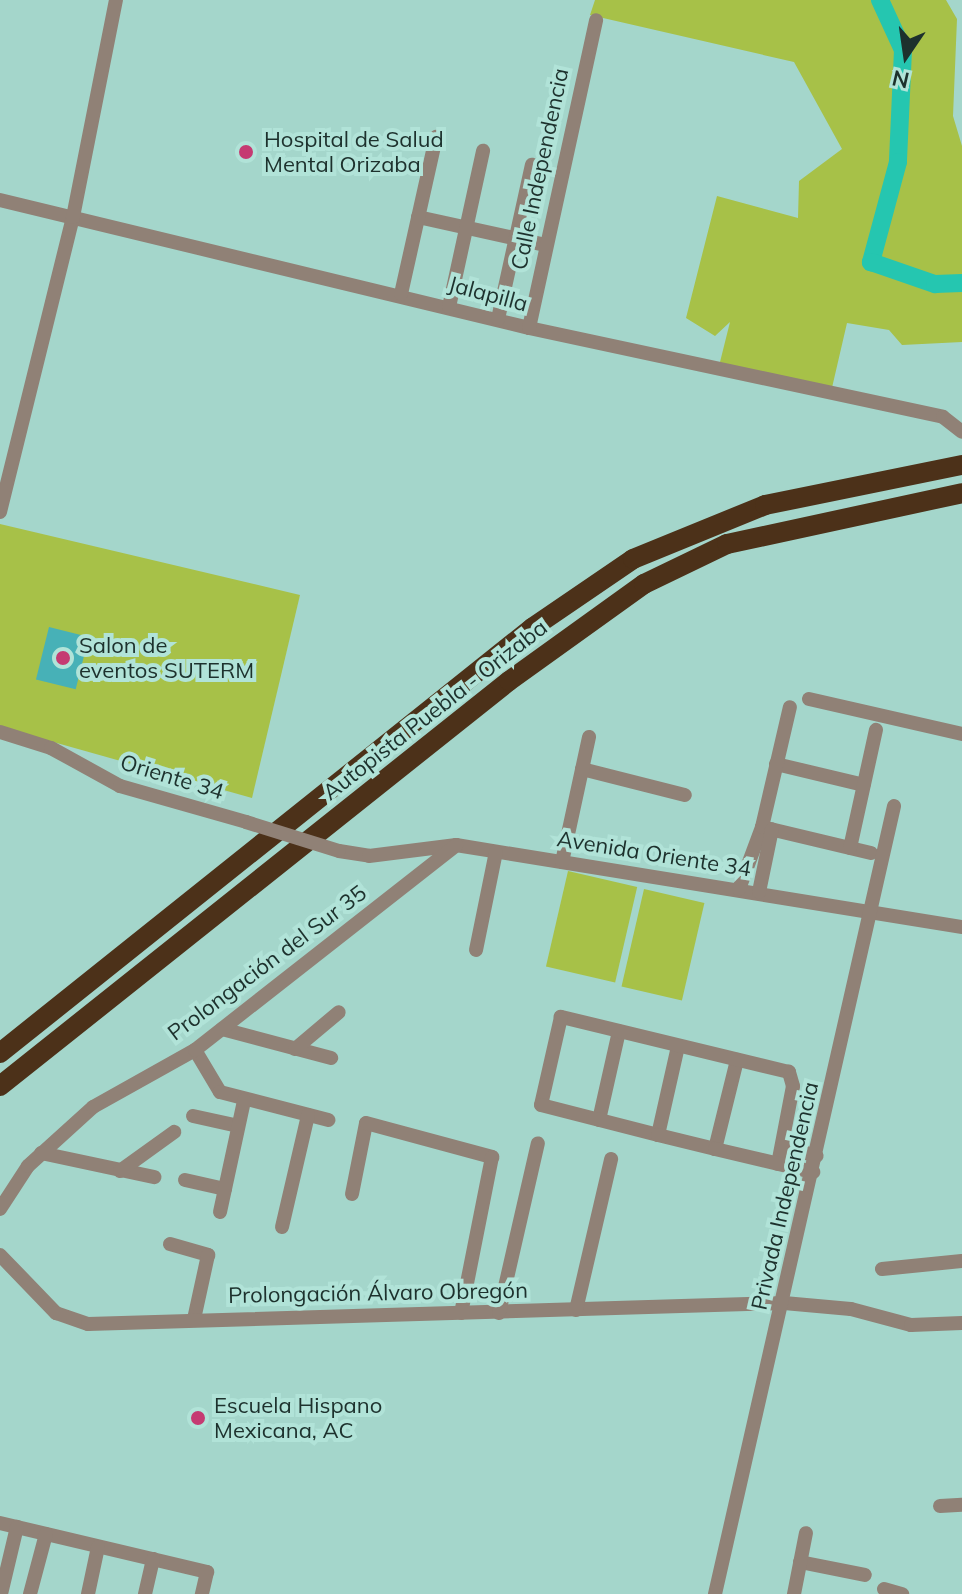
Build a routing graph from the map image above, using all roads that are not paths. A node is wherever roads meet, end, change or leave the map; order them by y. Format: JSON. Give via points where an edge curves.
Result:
{"nodes":[{"id":1,"x":116,"y":0,"type":"edge"},
{"id":2,"x":596,"y":20,"type":"dead end"},
{"id":3,"x":436,"y":137,"type":"dead end"},
{"id":4,"x":483,"y":151,"type":"dead end"},
{"id":5,"x":532,"y":165,"type":"dead end"},
{"id":6,"x":0,"y":200,"type":"edge"},
{"id":7,"x":73,"y":217,"type":"junction"},
{"id":8,"x":418,"y":217,"type":"junction"},
{"id":9,"x":466,"y":228,"type":"junction"},
{"id":10,"x":515,"y":239,"type":"junction"},
{"id":11,"x":545,"y":245,"type":"junction"},
{"id":12,"x":401,"y":294,"type":"junction"},
{"id":13,"x":449,"y":307,"type":"junction"},
{"id":14,"x":498,"y":319,"type":"junction"},
{"id":15,"x":529,"y":328,"type":"junction"},
{"id":16,"x":962,"y":432,"type":"edge"},
{"id":17,"x":962,"y":465,"type":"edge"},
{"id":18,"x":962,"y":493,"type":"edge"},
{"id":19,"x":0,"y":512,"type":"edge"},
{"id":20,"x":809,"y":699,"type":"dead end"},
{"id":21,"x":790,"y":707,"type":"dead end"},
{"id":22,"x":876,"y":730,"type":"dead end"},
{"id":23,"x":0,"y":732,"type":"edge"},
{"id":24,"x":962,"y":734,"type":"edge"},
{"id":25,"x":589,"y":737,"type":"dead end"},
{"id":26,"x":776,"y":764,"type":"junction"},
{"id":27,"x":582,"y":769,"type":"junction"},
{"id":28,"x":864,"y":785,"type":"junction"},
{"id":29,"x":685,"y":795,"type":"dead end"},
{"id":30,"x":894,"y":806,"type":"dead end"},
{"id":31,"x":767,"y":828,"type":"junction"},
{"id":32,"x":456,"y":845,"type":"junction"},
{"id":33,"x":850,"y":848,"type":"junction"},
{"id":34,"x":339,"y":851,"type":"joint"},
{"id":35,"x":496,"y":852,"type":"junction"},
{"id":36,"x":871,"y":853,"type":"dead end"},
{"id":37,"x":562,"y":862,"type":"junction"},
{"id":38,"x":739,"y":889,"type":"junction"},
{"id":39,"x":759,"y":892,"type":"junction"},
{"id":40,"x":872,"y":910,"type":"junction"},
{"id":41,"x":962,"y":927,"type":"edge"},
{"id":42,"x":476,"y":950,"type":"dead end"},
{"id":43,"x":339,"y":1012,"type":"dead end"},
{"id":44,"x":222,"y":1029,"type":"junction"},
{"id":45,"x":619,"y":1031,"type":"junction"},
{"id":46,"x":678,"y":1046,"type":"junction"},
{"id":47,"x":295,"y":1049,"type":"junction"},
{"id":48,"x":195,"y":1050,"type":"junction"},
{"id":49,"x":0,"y":1053,"type":"edge"},
{"id":50,"x":331,"y":1058,"type":"dead end"},
{"id":51,"x":737,"y":1060,"type":"junction"},
{"id":52,"x":0,"y":1086,"type":"edge"},
{"id":53,"x":244,"y":1101,"type":"junction"},
{"id":54,"x":308,"y":1115,"type":"junction"},
{"id":55,"x":193,"y":1116,"type":"dead end"},
{"id":56,"x":328,"y":1120,"type":"dead end"},
{"id":57,"x":599,"y":1120,"type":"junction"},
{"id":58,"x":238,"y":1126,"type":"junction"},
{"id":59,"x":174,"y":1132,"type":"dead end"},
{"id":60,"x":658,"y":1135,"type":"junction"},
{"id":61,"x":538,"y":1143,"type":"dead end"},
{"id":62,"x":782,"y":1146,"type":"junction"},
{"id":63,"x":715,"y":1149,"type":"junction"},
{"id":64,"x":41,"y":1153,"type":"junction"},
{"id":65,"x":817,"y":1156,"type":"junction"},
{"id":66,"x":611,"y":1159,"type":"dead end"},
{"id":67,"x":778,"y":1164,"type":"junction"},
{"id":68,"x":120,"y":1171,"type":"junction"},
{"id":69,"x":813,"y":1172,"type":"junction"},
{"id":70,"x":154,"y":1177,"type":"dead end"},
{"id":71,"x":185,"y":1180,"type":"dead end"},
{"id":72,"x":225,"y":1189,"type":"junction"},
{"id":73,"x":352,"y":1194,"type":"dead end"},
{"id":74,"x":0,"y":1209,"type":"edge"},
{"id":75,"x":220,"y":1212,"type":"dead end"},
{"id":76,"x":282,"y":1227,"type":"dead end"},
{"id":77,"x":170,"y":1244,"type":"dead end"},
{"id":78,"x":0,"y":1255,"type":"edge"},
{"id":79,"x":962,"y":1261,"type":"edge"},
{"id":80,"x":882,"y":1269,"type":"dead end"},
{"id":81,"x":784,"y":1303,"type":"junction"},
{"id":82,"x":576,"y":1310,"type":"junction"},
{"id":83,"x":461,"y":1313,"type":"junction"},
{"id":84,"x":499,"y":1313,"type":"junction"},
{"id":85,"x":194,"y":1319,"type":"junction"},
{"id":86,"x":962,"y":1323,"type":"edge"},
{"id":87,"x":962,"y":1505,"type":"edge"},
{"id":88,"x":940,"y":1506,"type":"dead end"},
{"id":89,"x":0,"y":1523,"type":"edge"},
{"id":90,"x":17,"y":1527,"type":"junction"},
{"id":91,"x":806,"y":1533,"type":"dead end"},
{"id":92,"x":46,"y":1534,"type":"junction"},
{"id":93,"x":98,"y":1547,"type":"junction"},
{"id":94,"x":153,"y":1559,"type":"junction"},
{"id":95,"x":800,"y":1562,"type":"junction"},
{"id":96,"x":865,"y":1575,"type":"dead end"},
{"id":97,"x":884,"y":1589,"type":"dead end"},
{"id":98,"x":1,"y":1594,"type":"edge"},
{"id":99,"x":30,"y":1594,"type":"edge"},
{"id":100,"x":88,"y":1594,"type":"edge"},
{"id":101,"x":145,"y":1594,"type":"edge"},
{"id":102,"x":202,"y":1594,"type":"edge"},
{"id":103,"x":715,"y":1594,"type":"edge"},
{"id":104,"x":794,"y":1594,"type":"edge"},
{"id":105,"x":901,"y":1594,"type":"edge"}],
"edges":[{"from":1,"to":7,"type":"street"},
{"from":2,"to":11,"type":"street","name":"Calle Independencia"},
{"from":3,"to":8,"type":"street"},
{"from":4,"to":9,"type":"street"},
{"from":5,"to":10,"type":"street"},
{"from":6,"to":7,"type":"street","name":"Jalapilla"},
{"from":7,"to":12,"type":"street","name":"Jalapilla"},
{"from":7,"to":19,"type":"street"},
{"from":8,"to":9,"type":"street"},
{"from":8,"to":12,"type":"street"},
{"from":9,"to":10,"type":"street"},
{"from":9,"to":13,"type":"street"},
{"from":10,"to":11,"type":"street"},
{"from":10,"to":14,"type":"street"},
{"from":11,"to":15,"type":"street","name":"Calle Independencia"},
{"from":12,"to":13,"type":"street","name":"Jalapilla"},
{"from":13,"to":14,"type":"street","name":"Jalapilla"},
{"from":14,"to":15,"type":"street","name":"Jalapilla"},
{"from":15,"to":16,"type":"street","name":"Jalapilla","via":[[943,417]]},
{"from":17,"to":49,"type":"highway","name":"Autopista Puebla - Orizaba","via":[[765,505],[633,559],[519,638]]},
{"from":18,"to":52,"type":"highway","name":"Autopista Puebla - Orizaba","via":[[727,544],[644,584],[509,681]]},
{"from":20,"to":24,"type":"street"},
{"from":21,"to":26,"type":"street"},
{"from":22,"to":28,"type":"street"},
{"from":23,"to":34,"type":"street","name":"Oriente 34","bridge":true,"via":[[51,748],[120,786]]},
{"from":25,"to":27,"type":"street"},
{"from":26,"to":28,"type":"street"},
{"from":26,"to":31,"type":"street"},
{"from":27,"to":29,"type":"street"},
{"from":27,"to":37,"type":"street"},
{"from":28,"to":33,"type":"street"},
{"from":30,"to":40,"type":"street","name":"Privada Independencia"},
{"from":31,"to":33,"type":"street"},
{"from":31,"to":38,"type":"street"},
{"from":31,"to":39,"type":"street"},
{"from":32,"to":34,"type":"street","name":"Avenida Oriente 34","via":[[369,856]]},
{"from":32,"to":35,"type":"street","name":"Avenida Oriente 34"},
{"from":32,"to":44,"type":"street","name":"Prolongación del Sur 35"},
{"from":33,"to":36,"type":"street"},
{"from":35,"to":37,"type":"street","name":"Avenida Oriente 34"},
{"from":35,"to":42,"type":"street"},
{"from":37,"to":38,"type":"street","name":"Avenida Oriente 34"},
{"from":38,"to":39,"type":"street","name":"Avenida Oriente 34"},
{"from":39,"to":40,"type":"street","name":"Avenida Oriente 34"},
{"from":40,"to":41,"type":"street","name":"Avenida Oriente 34"},
{"from":40,"to":65,"type":"street","name":"Privada Independencia"},
{"from":43,"to":47,"type":"street"},
{"from":44,"to":47,"type":"street"},
{"from":44,"to":48,"type":"street","name":"Prolongación del Sur 35"},
{"from":45,"to":46,"type":"street"},
{"from":45,"to":57,"type":"street"},
{"from":45,"to":57,"type":"street","via":[[561,1017],[541,1105]]},
{"from":46,"to":51,"type":"street"},
{"from":46,"to":60,"type":"street"},
{"from":47,"to":50,"type":"street"},
{"from":48,"to":53,"type":"street","via":[[220,1092]]},
{"from":48,"to":64,"type":"street","name":"Prolongación del Sur 35","via":[[93,1107]]},
{"from":51,"to":62,"type":"street","via":[[793,1078]]},
{"from":51,"to":63,"type":"street"},
{"from":53,"to":54,"type":"street"},
{"from":53,"to":58,"type":"street"},
{"from":54,"to":56,"type":"street"},
{"from":54,"to":76,"type":"street"},
{"from":55,"to":58,"type":"street"},
{"from":57,"to":60,"type":"street"},
{"from":58,"to":72,"type":"street"},
{"from":59,"to":68,"type":"street"},
{"from":60,"to":63,"type":"street"},
{"from":61,"to":84,"type":"street"},
{"from":62,"to":65,"type":"street"},
{"from":62,"to":67,"type":"street"},
{"from":63,"to":67,"type":"street"},
{"from":64,"to":68,"type":"street"},
{"from":64,"to":74,"type":"street","name":"Prolongación del Sur 35"},
{"from":65,"to":69,"type":"street","name":"Privada Independencia"},
{"from":66,"to":82,"type":"street"},
{"from":67,"to":69,"type":"street"},
{"from":68,"to":70,"type":"street"},
{"from":69,"to":81,"type":"street","name":"Privada Independencia"},
{"from":71,"to":72,"type":"street"},
{"from":72,"to":75,"type":"street"},
{"from":73,"to":83,"type":"street","via":[[366,1123],[492,1157]]},
{"from":77,"to":85,"type":"street","via":[[208,1255]]},
{"from":78,"to":85,"type":"street","name":"Prolongación Álvaro Obregón","via":[[71,1321]]},
{"from":79,"to":80,"type":"street"},
{"from":81,"to":82,"type":"street","name":"Prolongación Álvaro Obregón"},
{"from":81,"to":86,"type":"street","name":"Prolongación Álvaro Obregón","via":[[851,1309],[911,1325]]},
{"from":81,"to":103,"type":"street","name":"Privada Independencia"},
{"from":82,"to":84,"type":"street","name":"Prolongación Álvaro Obregón"},
{"from":83,"to":84,"type":"street","name":"Prolongación Álvaro Obregón"},
{"from":83,"to":85,"type":"street","name":"Prolongación Álvaro Obregón"},
{"from":87,"to":88,"type":"street"},
{"from":89,"to":90,"type":"street"},
{"from":90,"to":92,"type":"street"},
{"from":90,"to":98,"type":"street"},
{"from":91,"to":95,"type":"street"},
{"from":92,"to":93,"type":"street"},
{"from":92,"to":99,"type":"street"},
{"from":93,"to":94,"type":"street"},
{"from":93,"to":100,"type":"street"},
{"from":94,"to":101,"type":"street"},
{"from":94,"to":102,"type":"street","via":[[207,1572]]},
{"from":95,"to":96,"type":"street"},
{"from":95,"to":104,"type":"street"},
{"from":97,"to":105,"type":"street"}]}
